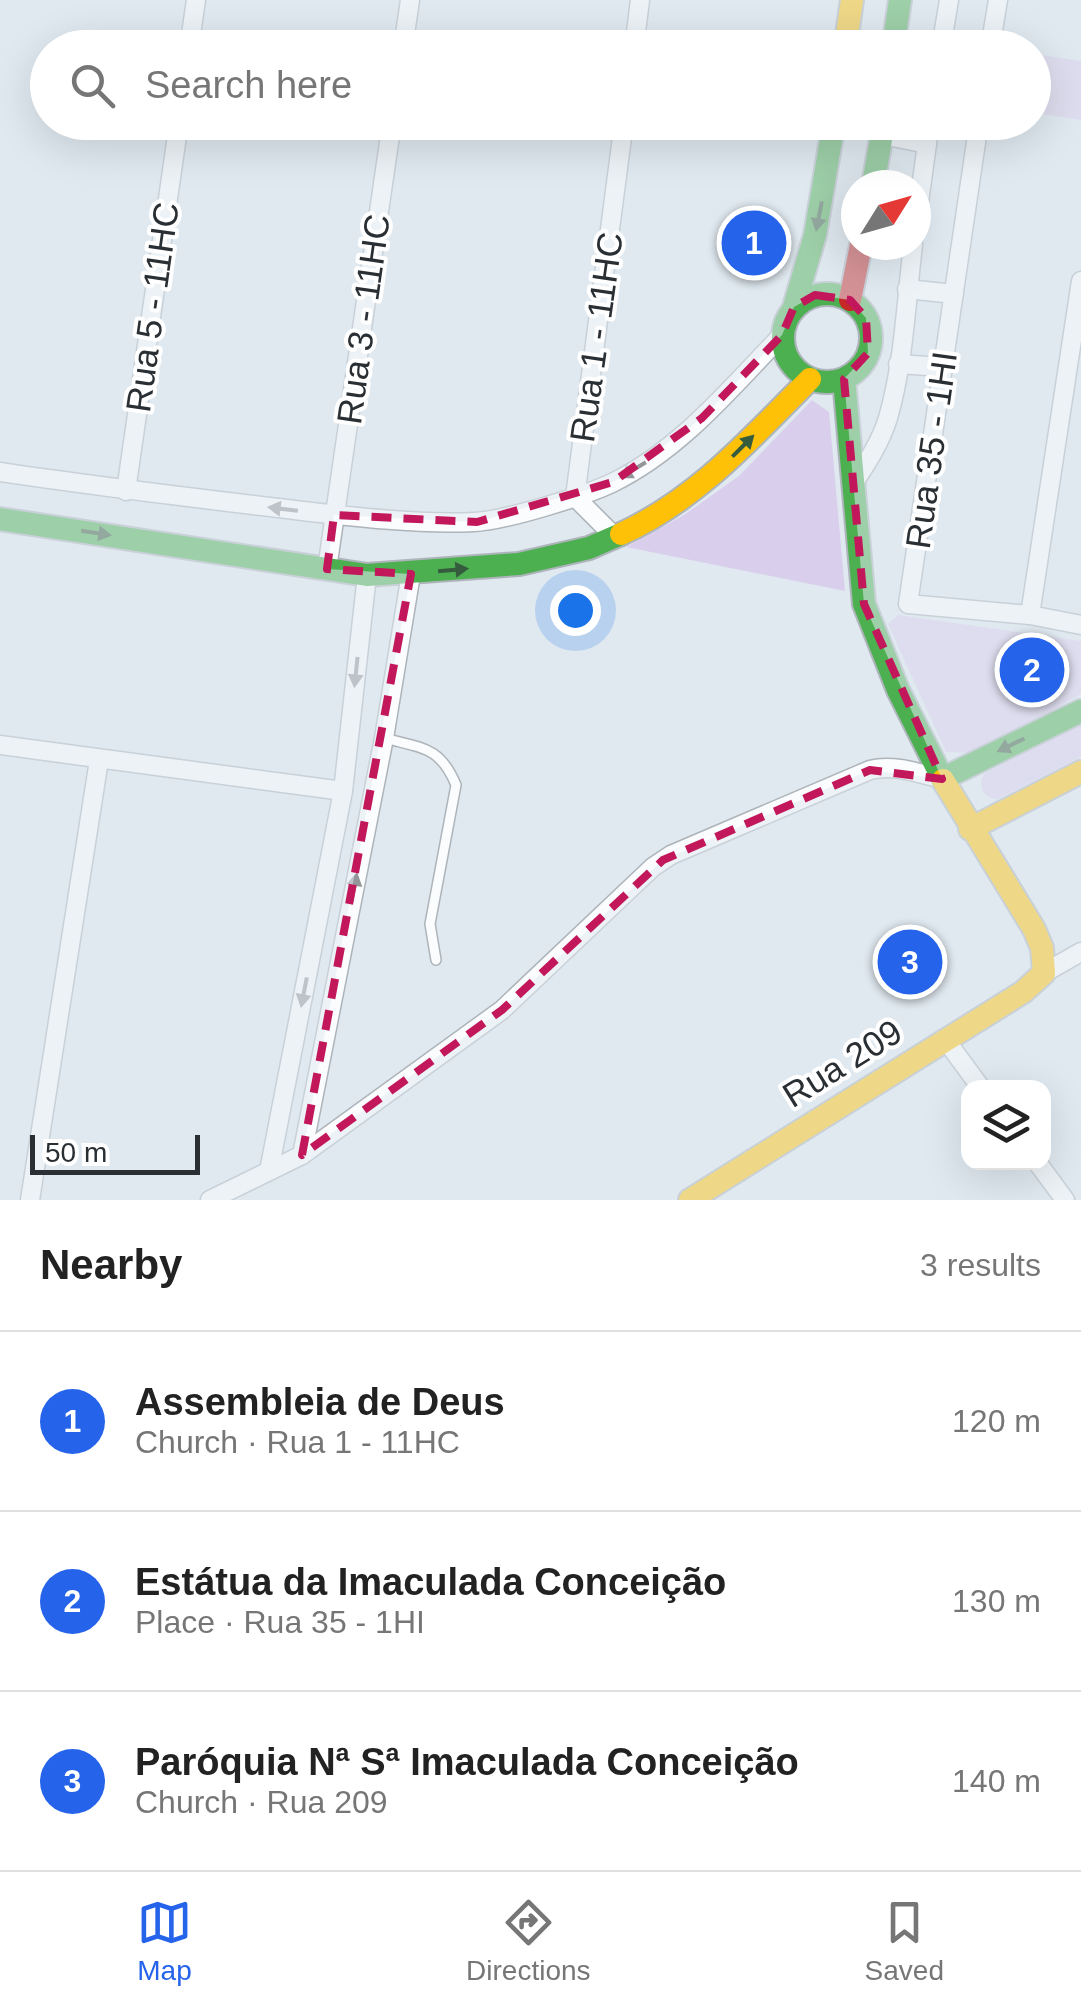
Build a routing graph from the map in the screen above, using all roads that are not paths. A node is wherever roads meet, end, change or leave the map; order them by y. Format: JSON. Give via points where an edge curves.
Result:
{"nodes":[{"id":1,"x":196,"y":0,"type":"edge"},
{"id":2,"x":410,"y":0,"type":"edge"},
{"id":3,"x":640,"y":0,"type":"edge"},
{"id":4,"x":852,"y":0,"type":"edge"},
{"id":5,"x":900,"y":0,"type":"edge"},
{"id":6,"x":949,"y":0,"type":"edge"},
{"id":7,"x":998,"y":0,"type":"edge"},
{"id":8,"x":192,"y":30,"type":"edge"},
{"id":9,"x":406,"y":30,"type":"edge"},
{"id":10,"x":636,"y":30,"type":"edge"},
{"id":11,"x":848,"y":30,"type":"edge"},
{"id":12,"x":896,"y":30,"type":"edge"},
{"id":13,"x":944,"y":30,"type":"edge"},
{"id":14,"x":993,"y":30,"type":"edge"},
{"id":15,"x":176,"y":140,"type":"edge"},
{"id":16,"x":389,"y":140,"type":"edge"},
{"id":17,"x":622,"y":140,"type":"edge"},
{"id":18,"x":831,"y":140,"type":"edge"},
{"id":19,"x":881,"y":140,"type":"edge"},
{"id":20,"x":915,"y":140,"type":"edge"},
{"id":21,"x":928,"y":140,"type":"edge"},
{"id":22,"x":976,"y":140,"type":"edge"},
{"id":23,"x":927,"y":144,"type":"junction"},
{"id":24,"x":875,"y":170,"type":"edge"},
{"id":25,"x":923,"y":170,"type":"edge"},
{"id":26,"x":858,"y":260,"type":"edge"},
{"id":27,"x":911,"y":260,"type":"edge"},
{"id":28,"x":1081,"y":281,"type":"edge"},
{"id":29,"x":907,"y":289,"type":"junction"},
{"id":30,"x":954,"y":294,"type":"junction"},
{"id":31,"x":850,"y":300,"type":"junction"},
{"id":32,"x":794,"y":307,"type":"junction"},
{"id":33,"x":782,"y":335,"type":"junction"},
{"id":34,"x":898,"y":364,"type":"junction"},
{"id":35,"x":943,"y":367,"type":"junction"},
{"id":36,"x":810,"y":379,"type":"junction"},
{"id":37,"x":844,"y":379,"type":"junction"},
{"id":38,"x":0,"y":472,"type":"edge"},
{"id":39,"x":855,"y":481,"type":"junction"},
{"id":40,"x":126,"y":491,"type":"junction"},
{"id":41,"x":575,"y":497,"type":"junction"},
{"id":42,"x":334,"y":515,"type":"junction"},
{"id":43,"x":0,"y":519,"type":"edge"},
{"id":44,"x":614,"y":536,"type":"junction"},
{"id":45,"x":327,"y":568,"type":"junction"},
{"id":46,"x":411,"y":574,"type":"junction"},
{"id":47,"x":367,"y":575,"type":"junction"},
{"id":48,"x":1030,"y":615,"type":"junction"},
{"id":49,"x":1081,"y":625,"type":"edge"},
{"id":50,"x":1081,"y":711,"type":"edge"},
{"id":51,"x":384,"y":738,"type":"junction"},
{"id":52,"x":0,"y":745,"type":"edge"},
{"id":53,"x":99,"y":760,"type":"junction"},
{"id":54,"x":1081,"y":772,"type":"edge"},
{"id":55,"x":942,"y":779,"type":"junction"},
{"id":56,"x":342,"y":791,"type":"junction"},
{"id":57,"x":970,"y":830,"type":"junction"},
{"id":58,"x":1081,"y":952,"type":"edge"},
{"id":59,"x":436,"y":960,"type":"dead end"},
{"id":60,"x":1044,"y":972,"type":"junction"},
{"id":61,"x":945,"y":1039,"type":"junction"},
{"id":62,"x":975,"y":1080,"type":"edge"},
{"id":63,"x":302,"y":1156,"type":"junction"},
{"id":64,"x":1043,"y":1170,"type":"edge"},
{"id":65,"x":269,"y":1171,"type":"junction"},
{"id":66,"x":30,"y":1200,"type":"edge"},
{"id":67,"x":210,"y":1200,"type":"edge"},
{"id":68,"x":690,"y":1200,"type":"edge"},
{"id":69,"x":1064,"y":1200,"type":"edge"}],
"edges":[{"from":1,"to":8,"type":"street"},
{"from":2,"to":9,"type":"street"},
{"from":3,"to":10,"type":"street"},
{"from":4,"to":11,"type":"street"},
{"from":5,"to":12,"type":"street"},
{"from":6,"to":13,"type":"street"},
{"from":7,"to":14,"type":"street"},
{"from":15,"to":40,"type":"street","name":"Rua 5 - 11HC"},
{"from":16,"to":42,"type":"street","name":"Rua 3 - 11HC"},
{"from":17,"to":41,"type":"street","name":"Rua 1 - 11HC"},
{"from":18,"to":32,"type":"street","one_way":true},
{"from":19,"to":24,"type":"street"},
{"from":20,"to":23,"type":"street"},
{"from":21,"to":23,"type":"street"},
{"from":22,"to":30,"type":"street","name":"Rua 35 - 1HI"},
{"from":23,"to":25,"type":"street"},
{"from":26,"to":31,"type":"street"},
{"from":27,"to":29,"type":"street"},
{"from":28,"to":48,"type":"street"},
{"from":29,"to":30,"type":"street"},
{"from":29,"to":34,"type":"street"},
{"from":30,"to":35,"type":"street","name":"Rua 35 - 1HI"},
{"from":31,"to":32,"type":"street","via":[[827,293]]},
{"from":31,"to":37,"type":"street","via":[[866,318],[871,342],[863,364]]},
{"from":32,"to":33,"type":"street"},
{"from":33,"to":36,"type":"street","via":[[789,361]]},
{"from":33,"to":41,"type":"street","one_way":true,"via":[[658,455]]},
{"from":34,"to":35,"type":"street"},
{"from":34,"to":39,"type":"street","via":[[888,419]]},
{"from":35,"to":48,"type":"street","name":"Rua 35 - 1HI","via":[[908,604]]},
{"from":36,"to":37,"type":"street"},
{"from":44,"to":36,"type":"street","one_way":true,"via":[[656,518],[712,477]]},
{"from":37,"to":39,"type":"street"},
{"from":38,"to":40,"type":"street"},
{"from":39,"to":55,"type":"street","via":[[864,604]]},
{"from":42,"to":40,"type":"street","one_way":true},
{"from":41,"to":42,"type":"street","via":[[476,522]]},
{"from":41,"to":44,"type":"street"},
{"from":42,"to":45,"type":"street","name":"Rua 3 - 11HC"},
{"from":43,"to":45,"type":"street","one_way":true},
{"from":46,"to":44,"type":"street","one_way":true,"via":[[520,564]]},
{"from":45,"to":47,"type":"street"},
{"from":46,"to":47,"type":"street"},
{"from":46,"to":51,"type":"street"},
{"from":47,"to":56,"type":"street","one_way":true},
{"from":48,"to":49,"type":"street","name":"Rua 35 - 1HI"},
{"from":50,"to":55,"type":"street","one_way":true},
{"from":51,"to":59,"type":"lane","via":[[436,752],[456,785],[430,924]]},
{"from":63,"to":51,"type":"street","one_way":true},
{"from":52,"to":53,"type":"street"},
{"from":53,"to":56,"type":"street"},
{"from":53,"to":66,"type":"street"},
{"from":54,"to":57,"type":"street"},
{"from":55,"to":57,"type":"street"},
{"from":55,"to":63,"type":"street","via":[[882,766],[664,860],[502,1010]]},
{"from":56,"to":65,"type":"street","one_way":true},
{"from":57,"to":60,"type":"street","via":[[1034,928]]},
{"from":58,"to":60,"type":"street","name":"Rua 209"},
{"from":60,"to":61,"type":"street","name":"Rua 209"},
{"from":61,"to":62,"type":"street"},
{"from":61,"to":68,"type":"street","name":"Rua 209"},
{"from":63,"to":65,"type":"street"},
{"from":64,"to":69,"type":"street"},
{"from":65,"to":67,"type":"street"}]}
